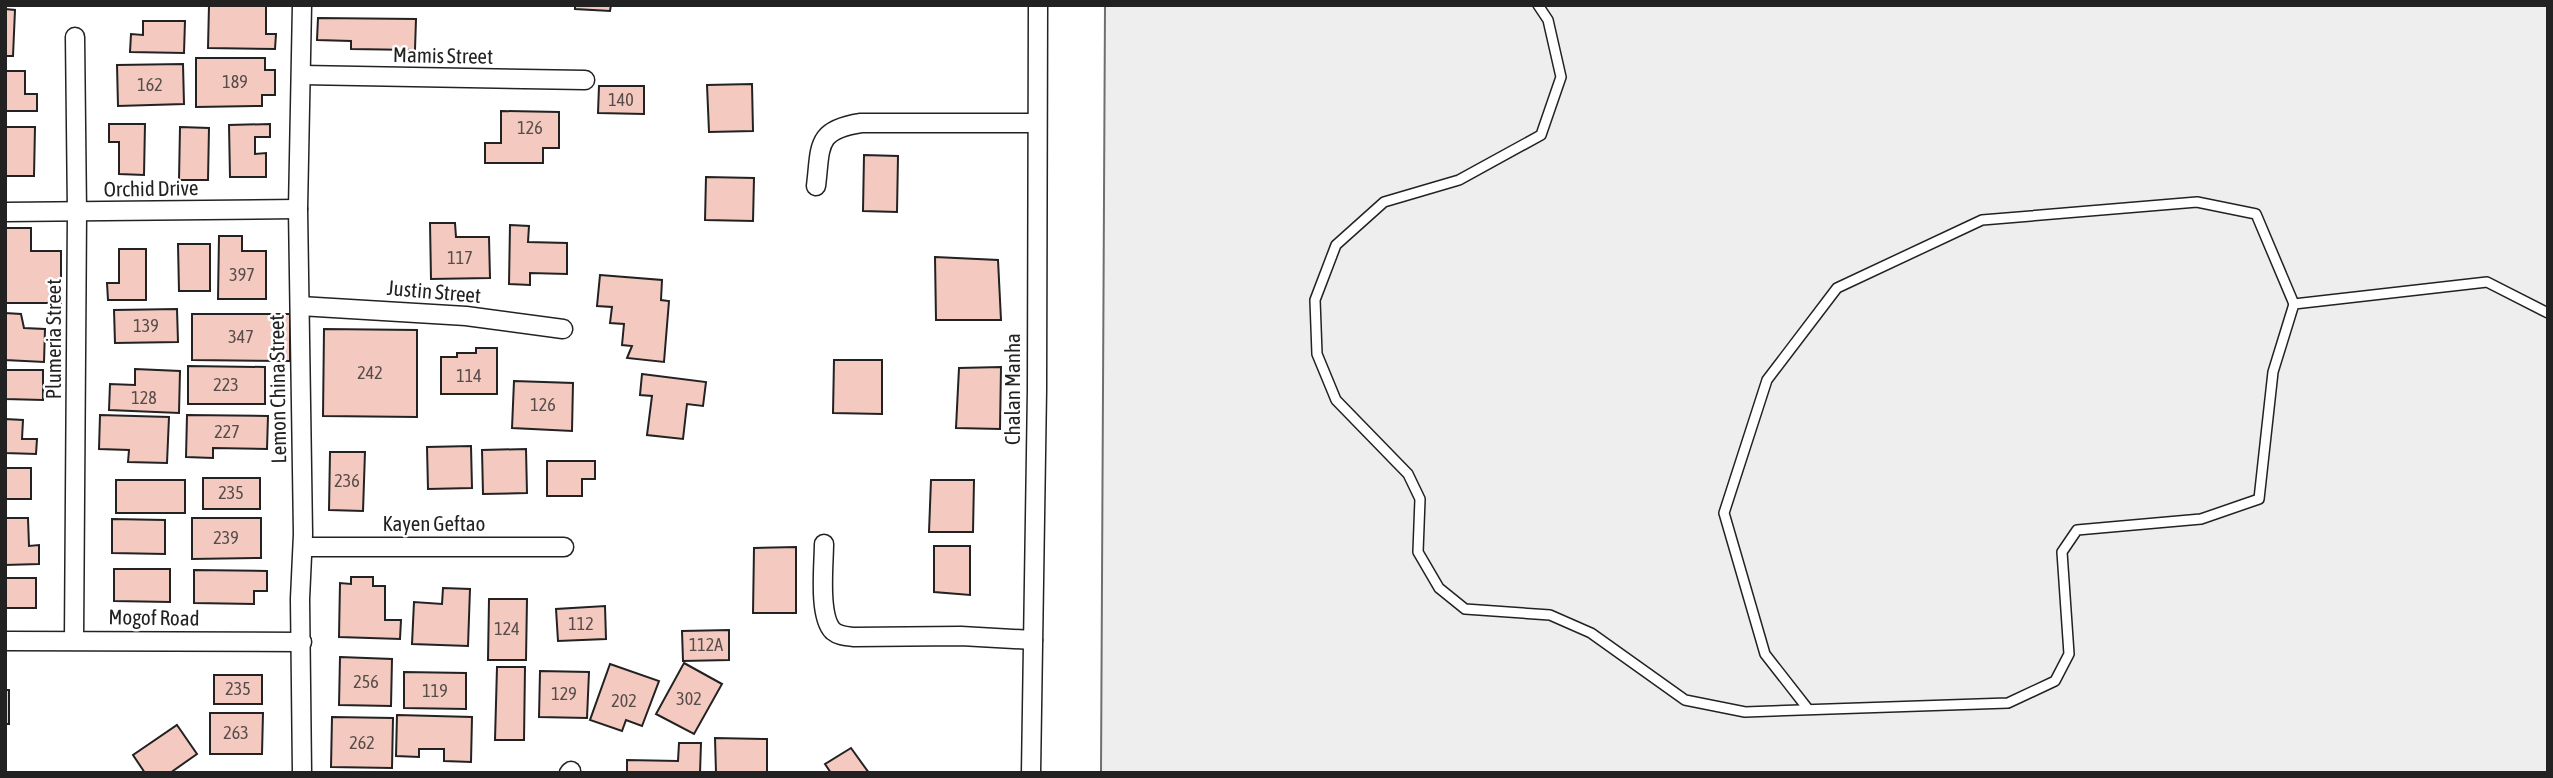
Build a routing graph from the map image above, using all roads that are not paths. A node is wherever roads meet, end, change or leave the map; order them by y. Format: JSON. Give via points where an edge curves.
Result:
{"nodes":[{"id":1,"x":302,"y":5,"type":"edge"},
{"id":2,"x":1038,"y":5,"type":"edge"},
{"id":3,"x":1538,"y":5,"type":"edge"},
{"id":4,"x":75,"y":37,"type":"dead end"},
{"id":5,"x":302,"y":75,"type":"junction"},
{"id":6,"x":585,"y":80,"type":"dead end"},
{"id":7,"x":1035,"y":123,"type":"junction"},
{"id":8,"x":816,"y":186,"type":"dead end"},
{"id":9,"x":298,"y":209,"type":"junction"},
{"id":10,"x":5,"y":212,"type":"edge"},
{"id":11,"x":77,"y":213,"type":"junction"},
{"id":12,"x":2294,"y":304,"type":"junction"},
{"id":13,"x":300,"y":306,"type":"junction"},
{"id":14,"x":2548,"y":313,"type":"edge"},
{"id":15,"x":563,"y":329,"type":"dead end"},
{"id":16,"x":824,"y":544,"type":"dead end"},
{"id":17,"x":303,"y":547,"type":"junction"},
{"id":18,"x":564,"y":547,"type":"dead end"},
{"id":19,"x":74,"y":640,"type":"junction"},
{"id":20,"x":1033,"y":640,"type":"junction"},
{"id":21,"x":5,"y":641,"type":"edge"},
{"id":22,"x":302,"y":642,"type":"junction"},
{"id":23,"x":1808,"y":709,"type":"junction"},
{"id":24,"x":302,"y":771,"type":"edge"},
{"id":25,"x":1031,"y":773,"type":"edge"}],
"edges":[{"from":1,"to":5,"type":"street","name":"Lemon China Street"},
{"from":2,"to":7,"type":"street","name":"Chalan Manha"},
{"from":3,"to":23,"type":"lane","via":[[1548,20],[1561,77],[1541,135],[1459,180],[1384,202],[1336,245],[1315,300],[1317,354],[1336,400],[1408,474],[1420,499],[1418,552],[1439,588],[1465,609],[1550,615],[1591,633],[1685,700],[1745,712]]},
{"from":4,"to":11,"type":"street","name":"Plumeria Street"},
{"from":5,"to":6,"type":"street","name":"Mamis Street"},
{"from":5,"to":9,"type":"street","name":"Lemon China Street"},
{"from":7,"to":8,"type":"street","via":[[844,126],[830,131],[824,141]]},
{"from":7,"to":20,"type":"street","name":"Chalan Manha"},
{"from":9,"to":11,"type":"street","name":"Orchid Drive"},
{"from":9,"to":13,"type":"street","name":"Lemon China Street"},
{"from":10,"to":11,"type":"street","name":"Orchid Drive"},
{"from":11,"to":19,"type":"street","name":"Plumeria Street"},
{"from":12,"to":14,"type":"lane","via":[[2487,282]]},
{"from":12,"to":23,"type":"lane","via":[[2273,372],[2259,499],[2201,519],[2077,530],[2062,552],[2068,654],[2054,681],[2008,703]]},
{"from":12,"to":23,"type":"lane","via":[[2256,214],[2197,202],[1982,220],[1837,288],[1767,380],[1724,513],[1765,654]]},
{"from":13,"to":15,"type":"street","name":"Justin Street","via":[[466,316]]},
{"from":13,"to":17,"type":"street","name":"Lemon China Street"},
{"from":16,"to":20,"type":"street","via":[[825,609],[829,625],[839,635]]},
{"from":17,"to":18,"type":"street","name":"Kayen Geftao"},
{"from":17,"to":22,"type":"street","name":"Lemon China Street"},
{"from":19,"to":21,"type":"street","name":"Mogof Road"},
{"from":19,"to":22,"type":"street","name":"Mogof Road"},
{"from":20,"to":25,"type":"street","name":"Chalan Manha"},
{"from":22,"to":24,"type":"street","name":"Lemon China Street"}]}
